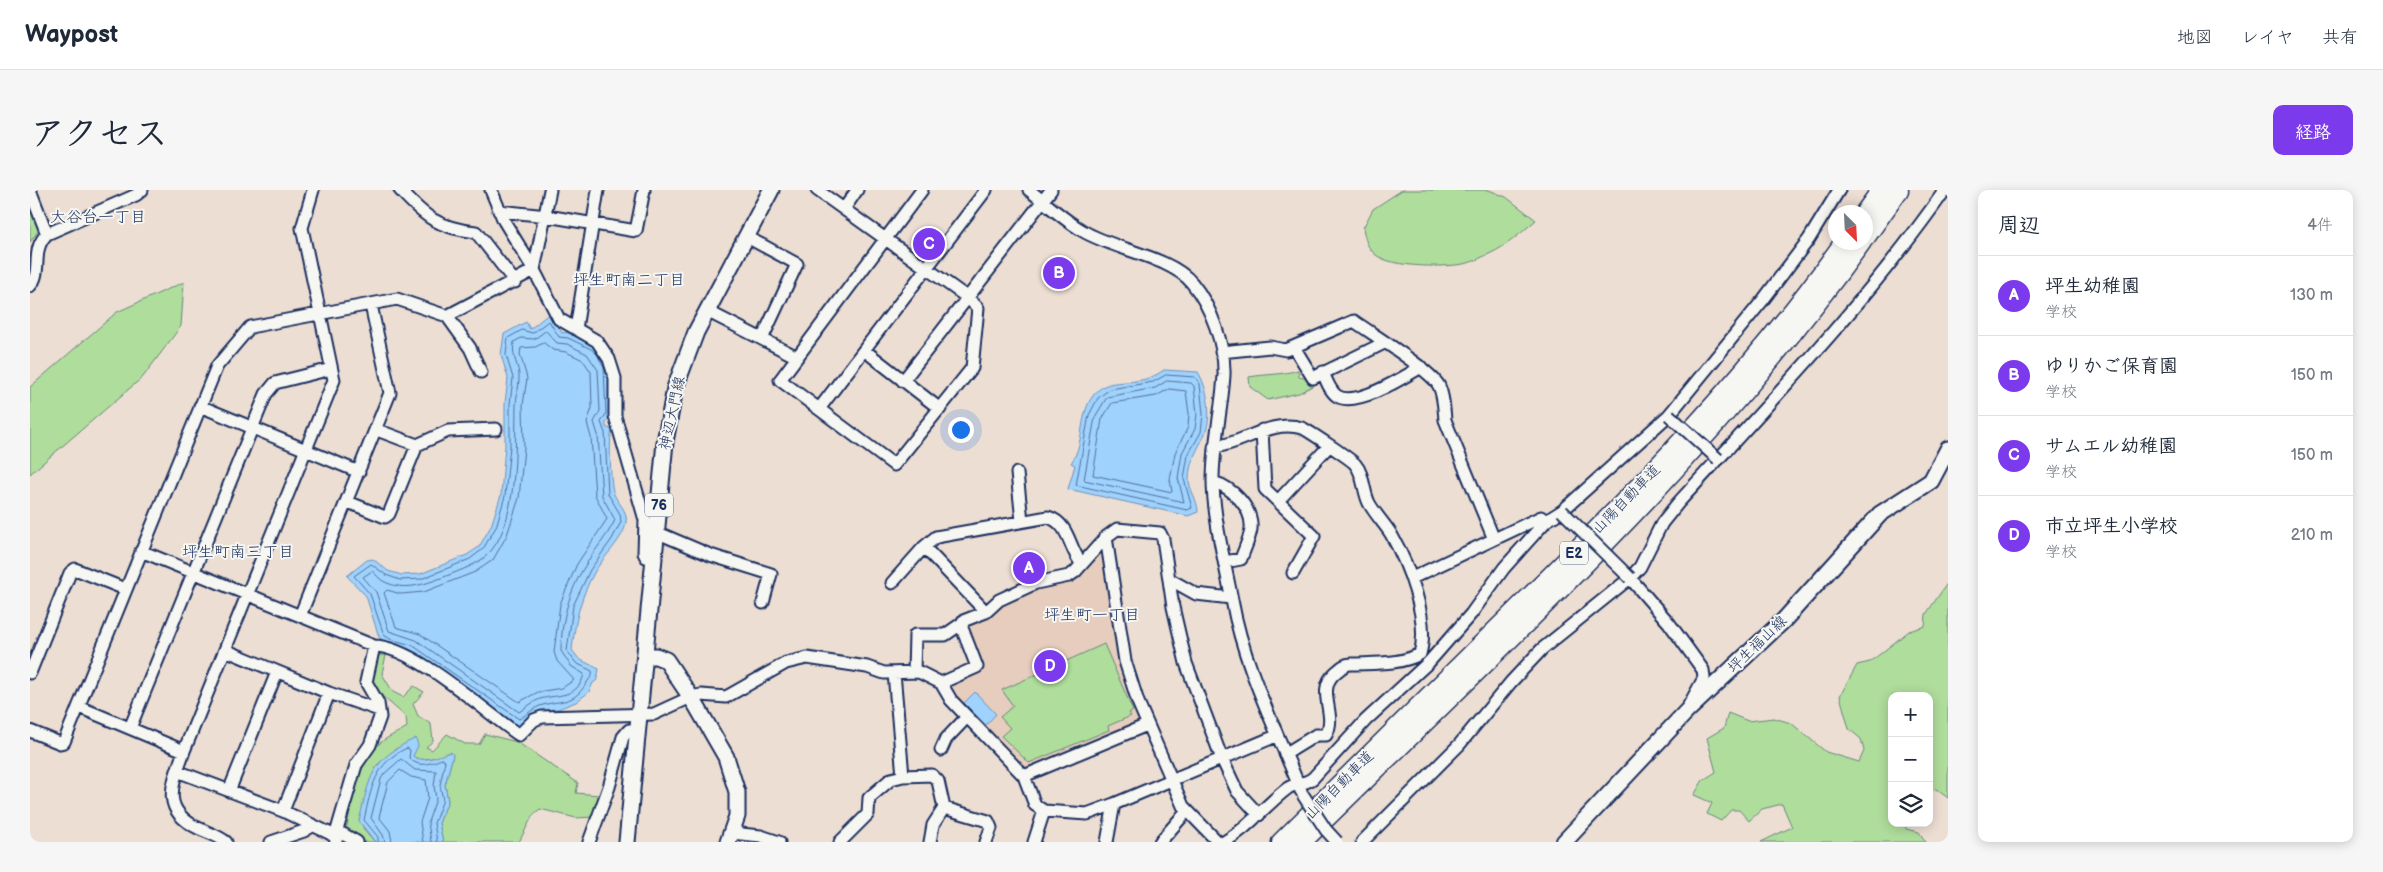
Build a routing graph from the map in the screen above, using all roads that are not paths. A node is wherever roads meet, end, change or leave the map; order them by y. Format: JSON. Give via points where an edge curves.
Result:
{"nodes":[{"id":1,"x":30,"y":190,"type":"edge"},
{"id":2,"x":142,"y":190,"type":"edge"},
{"id":3,"x":313,"y":190,"type":"edge"},
{"id":4,"x":400,"y":190,"type":"edge"},
{"id":5,"x":550,"y":190,"type":"edge"},
{"id":6,"x":598,"y":190,"type":"edge"},
{"id":7,"x":644,"y":190,"type":"edge"},
{"id":8,"x":771,"y":190,"type":"edge"},
{"id":9,"x":817,"y":190,"type":"edge"},
{"id":10,"x":857,"y":190,"type":"edge"},
{"id":11,"x":922,"y":190,"type":"edge"},
{"id":12,"x":986,"y":190,"type":"edge"},
{"id":13,"x":1029,"y":190,"type":"edge"},
{"id":14,"x":1051,"y":190,"type":"edge"},
{"id":15,"x":1839,"y":190,"type":"edge"},
{"id":16,"x":1881,"y":190,"type":"edge"},
{"id":17,"x":1899,"y":190,"type":"edge"},
{"id":18,"x":1945,"y":190,"type":"edge"},
{"id":19,"x":496,"y":198,"type":"edge"},
{"id":20,"x":1043,"y":200,"type":"junction"},
{"id":21,"x":1870,"y":205,"type":"edge"},
{"id":22,"x":844,"y":209,"type":"junction"},
{"id":23,"x":547,"y":216,"type":"junction"},
{"id":24,"x":593,"y":224,"type":"junction"},
{"id":25,"x":1873,"y":227,"type":"edge"},
{"id":26,"x":47,"y":234,"type":"junction"},
{"id":27,"x":747,"y":237,"type":"junction"},
{"id":28,"x":886,"y":239,"type":"junction"},
{"id":29,"x":1838,"y":250,"type":"edge"},
{"id":30,"x":1856,"y":250,"type":"edge"},
{"id":31,"x":927,"y":269,"type":"junction"},
{"id":32,"x":534,"y":270,"type":"junction"},
{"id":33,"x":515,"y":282,"type":"junction"},
{"id":34,"x":30,"y":286,"type":"edge"},
{"id":35,"x":968,"y":298,"type":"junction"},
{"id":36,"x":371,"y":304,"type":"junction"},
{"id":37,"x":707,"y":311,"type":"junction"},
{"id":38,"x":320,"y":313,"type":"junction"},
{"id":39,"x":447,"y":316,"type":"junction"},
{"id":40,"x":576,"y":329,"type":"junction"},
{"id":41,"x":762,"y":339,"type":"junction"},
{"id":42,"x":1384,"y":343,"type":"junction"},
{"id":43,"x":1294,"y":347,"type":"junction"},
{"id":44,"x":864,"y":350,"type":"junction"},
{"id":45,"x":1221,"y":352,"type":"junction"},
{"id":46,"x":797,"y":357,"type":"junction"},
{"id":47,"x":1420,"y":367,"type":"junction"},
{"id":48,"x":331,"y":369,"type":"junction"},
{"id":49,"x":481,"y":372,"type":"dead end"},
{"id":50,"x":1323,"y":372,"type":"junction"},
{"id":51,"x":903,"y":381,"type":"junction"},
{"id":52,"x":200,"y":406,"type":"junction"},
{"id":53,"x":819,"y":409,"type":"junction"},
{"id":54,"x":940,"y":409,"type":"junction"},
{"id":55,"x":1669,"y":415,"type":"junction"},
{"id":56,"x":251,"y":428,"type":"junction"},
{"id":57,"x":496,"y":429,"type":"dead end"},
{"id":58,"x":376,"y":430,"type":"junction"},
{"id":59,"x":1262,"y":430,"type":"junction"},
{"id":60,"x":417,"y":445,"type":"junction"},
{"id":61,"x":1214,"y":447,"type":"junction"},
{"id":62,"x":1328,"y":447,"type":"junction"},
{"id":63,"x":1948,"y":449,"type":"edge"},
{"id":64,"x":306,"y":450,"type":"junction"},
{"id":65,"x":1718,"y":459,"type":"junction"},
{"id":66,"x":359,"y":472,"type":"junction"},
{"id":67,"x":1017,"y":473,"type":"dead end"},
{"id":68,"x":1213,"y":482,"type":"junction"},
{"id":69,"x":1278,"y":501,"type":"junction"},
{"id":70,"x":348,"y":502,"type":"junction"},
{"id":71,"x":1562,"y":511,"type":"junction"},
{"id":72,"x":1022,"y":521,"type":"junction"},
{"id":73,"x":1546,"y":521,"type":"junction"},
{"id":74,"x":656,"y":532,"type":"junction"},
{"id":75,"x":1106,"y":537,"type":"junction"},
{"id":76,"x":1493,"y":537,"type":"junction"},
{"id":77,"x":924,"y":547,"type":"junction"},
{"id":78,"x":141,"y":551,"type":"junction"},
{"id":79,"x":653,"y":559,"type":"junction"},
{"id":80,"x":1225,"y":562,"type":"junction"},
{"id":81,"x":1082,"y":563,"type":"junction"},
{"id":82,"x":1293,"y":573,"type":"dead end"},
{"id":83,"x":192,"y":574,"type":"junction"},
{"id":84,"x":1412,"y":578,"type":"junction"},
{"id":85,"x":1630,"y":578,"type":"junction"},
{"id":86,"x":1169,"y":579,"type":"junction"},
{"id":87,"x":892,"y":583,"type":"dead end"},
{"id":88,"x":125,"y":589,"type":"junction"},
{"id":89,"x":246,"y":595,"type":"junction"},
{"id":90,"x":1231,"y":598,"type":"junction"},
{"id":91,"x":763,"y":604,"type":"dead end"},
{"id":92,"x":986,"y":612,"type":"junction"},
{"id":93,"x":300,"y":616,"type":"junction"},
{"id":94,"x":961,"y":624,"type":"junction"},
{"id":95,"x":374,"y":646,"type":"junction"},
{"id":96,"x":226,"y":650,"type":"junction"},
{"id":97,"x":1420,"y":654,"type":"junction"},
{"id":98,"x":645,"y":656,"type":"junction"},
{"id":99,"x":1428,"y":662,"type":"junction"},
{"id":100,"x":277,"y":672,"type":"junction"},
{"id":101,"x":914,"y":672,"type":"junction"},
{"id":102,"x":30,"y":673,"type":"edge"},
{"id":103,"x":894,"y":673,"type":"junction"},
{"id":104,"x":941,"y":683,"type":"junction"},
{"id":105,"x":330,"y":693,"type":"junction"},
{"id":106,"x":691,"y":697,"type":"junction"},
{"id":107,"x":78,"y":707,"type":"junction"},
{"id":108,"x":379,"y":710,"type":"junction"},
{"id":109,"x":1687,"y":711,"type":"junction"},
{"id":110,"x":639,"y":713,"type":"junction"},
{"id":111,"x":966,"y":718,"type":"junction"},
{"id":112,"x":1147,"y":725,"type":"junction"},
{"id":113,"x":130,"y":728,"type":"junction"},
{"id":114,"x":30,"y":731,"type":"edge"},
{"id":115,"x":638,"y":731,"type":"junction"},
{"id":116,"x":1276,"y":736,"type":"junction"},
{"id":117,"x":941,"y":750,"type":"dead end"},
{"id":118,"x":184,"y":751,"type":"junction"},
{"id":119,"x":1284,"y":754,"type":"junction"},
{"id":120,"x":1222,"y":759,"type":"junction"},
{"id":121,"x":177,"y":770,"type":"junction"},
{"id":122,"x":904,"y":776,"type":"junction"},
{"id":123,"x":1024,"y":776,"type":"junction"},
{"id":124,"x":1171,"y":781,"type":"junction"},
{"id":125,"x":1298,"y":784,"type":"junction"},
{"id":126,"x":229,"y":791,"type":"junction"},
{"id":127,"x":1114,"y":804,"type":"junction"},
{"id":128,"x":944,"y":808,"type":"junction"},
{"id":129,"x":282,"y":811,"type":"junction"},
{"id":130,"x":1044,"y":811,"type":"junction"},
{"id":131,"x":1186,"y":812,"type":"junction"},
{"id":132,"x":1259,"y":815,"type":"junction"},
{"id":133,"x":312,"y":826,"type":"junction"},
{"id":134,"x":730,"y":837,"type":"edge"},
{"id":135,"x":335,"y":840,"type":"edge"},
{"id":136,"x":226,"y":842,"type":"edge"},
{"id":137,"x":271,"y":842,"type":"edge"},
{"id":138,"x":357,"y":842,"type":"edge"},
{"id":139,"x":589,"y":842,"type":"edge"},
{"id":140,"x":627,"y":842,"type":"edge"},
{"id":141,"x":779,"y":842,"type":"edge"},
{"id":142,"x":840,"y":842,"type":"edge"},
{"id":143,"x":930,"y":842,"type":"edge"},
{"id":144,"x":986,"y":842,"type":"edge"},
{"id":145,"x":1034,"y":842,"type":"edge"},
{"id":146,"x":1107,"y":842,"type":"edge"},
{"id":147,"x":1160,"y":842,"type":"edge"},
{"id":148,"x":1218,"y":842,"type":"edge"},
{"id":149,"x":1224,"y":842,"type":"edge"},
{"id":150,"x":1281,"y":842,"type":"edge"},
{"id":151,"x":1302,"y":842,"type":"edge"},
{"id":152,"x":1337,"y":842,"type":"edge"},
{"id":153,"x":1362,"y":842,"type":"edge"},
{"id":154,"x":1564,"y":842,"type":"edge"}],
"edges":[{"from":1,"to":26,"type":"street"},
{"from":2,"to":26,"type":"street"},
{"from":3,"to":38,"type":"street","via":[[302,228]]},
{"from":4,"to":33,"type":"street","via":[[426,217],[458,230],[476,232]]},
{"from":5,"to":23,"type":"street"},
{"from":6,"to":24,"type":"street"},
{"from":7,"to":24,"type":"street","via":[[636,231]]},
{"from":8,"to":27,"type":"main road","name":"神辺大門線","number":"76"},
{"from":9,"to":22,"type":"street"},
{"from":10,"to":22,"type":"street"},
{"from":11,"to":28,"type":"street"},
{"from":12,"to":31,"type":"street"},
{"from":13,"to":20,"type":"street"},
{"from":14,"to":20,"type":"street"},
{"from":15,"to":55,"type":"street","via":[[1809,239],[1763,300]]},
{"from":16,"to":21,"type":"highway"},
{"from":17,"to":25,"type":"highway"},
{"from":18,"to":65,"type":"street","via":[[1907,244],[1857,304]]},
{"from":19,"to":23,"type":"street"},
{"from":19,"to":32,"type":"street"},
{"from":20,"to":35,"type":"street"},
{"from":20,"to":45,"type":"street","via":[[1084,232],[1168,266],[1191,282],[1207,307]]},
{"from":22,"to":28,"type":"street"},
{"from":23,"to":24,"type":"street"},
{"from":23,"to":32,"type":"street"},
{"from":24,"to":40,"type":"street"},
{"from":26,"to":34,"type":"street","via":[[38,247],[34,281]]},
{"from":27,"to":37,"type":"main road","name":"神辺大門線","number":"76"},
{"from":27,"to":41,"type":"street","via":[[798,264]]},
{"from":28,"to":31,"type":"street"},
{"from":28,"to":46,"type":"street"},
{"from":29,"to":150,"type":"highway","name":"山陽自動車道","number":"E2","via":[[1757,354],[1652,473]]},
{"from":30,"to":151,"type":"highway","name":"山陽自動車道","number":"E2","via":[[1762,370],[1662,483]]},
{"from":31,"to":35,"type":"street"},
{"from":31,"to":44,"type":"street"},
{"from":32,"to":33,"type":"street"},
{"from":32,"to":40,"type":"street","via":[[559,319]]},
{"from":33,"to":39,"type":"street"},
{"from":35,"to":51,"type":"street"},
{"from":35,"to":54,"type":"street","via":[[978,308],[972,368]]},
{"from":36,"to":38,"type":"street"},
{"from":36,"to":39,"type":"street","via":[[403,300]]},
{"from":36,"to":58,"type":"street","via":[[390,393]]},
{"from":37,"to":41,"type":"street"},
{"from":37,"to":74,"type":"main road","name":"神辺大門線","number":"76","via":[[675,388],[664,442]]},
{"from":38,"to":48,"type":"street"},
{"from":38,"to":52,"type":"street","via":[[250,328],[216,366]]},
{"from":39,"to":49,"type":"street","via":[[470,348]]},
{"from":40,"to":79,"type":"street","via":[[597,341],[609,359],[615,378],[615,416],[645,520],[644,553]]},
{"from":41,"to":46,"type":"street"},
{"from":42,"to":43,"type":"street","via":[[1354,321]]},
{"from":42,"to":47,"type":"street"},
{"from":42,"to":50,"type":"street"},
{"from":43,"to":45,"type":"street"},
{"from":43,"to":50,"type":"street","via":[[1313,378]]},
{"from":44,"to":51,"type":"street"},
{"from":44,"to":53,"type":"street"},
{"from":45,"to":61,"type":"street","via":[[1224,373]]},
{"from":46,"to":53,"type":"street","via":[[780,380]]},
{"from":47,"to":50,"type":"street","via":[[1392,384],[1349,399],[1337,397]]},
{"from":47,"to":76,"type":"street","via":[[1439,385],[1445,420]]},
{"from":48,"to":56,"type":"street","via":[[275,383],[266,394]]},
{"from":48,"to":64,"type":"street","via":[[334,380]]},
{"from":51,"to":54,"type":"street"},
{"from":52,"to":56,"type":"street"},
{"from":52,"to":78,"type":"street"},
{"from":53,"to":54,"type":"street","via":[[894,465]]},
{"from":55,"to":65,"type":"street","bridge":true},
{"from":55,"to":71,"type":"street"},
{"from":56,"to":64,"type":"street"},
{"from":56,"to":83,"type":"street"},
{"from":57,"to":60,"type":"street","via":[[448,430]]},
{"from":58,"to":60,"type":"street"},
{"from":58,"to":66,"type":"street"},
{"from":59,"to":61,"type":"street"},
{"from":59,"to":62,"type":"street","via":[[1284,426],[1303,428]]},
{"from":59,"to":69,"type":"street","via":[[1265,489]]},
{"from":60,"to":70,"type":"street","via":[[389,514],[385,517]]},
{"from":61,"to":68,"type":"street"},
{"from":62,"to":69,"type":"street"},
{"from":62,"to":84,"type":"street","via":[[1358,468],[1370,506],[1391,535]]},
{"from":63,"to":109,"type":"main road","name":"坪生福山線","via":[[1931,481],[1880,514],[1784,620]]},
{"from":64,"to":66,"type":"street"},
{"from":64,"to":89,"type":"street"},
{"from":65,"to":85,"type":"street","via":[[1662,523],[1640,567]]},
{"from":66,"to":70,"type":"street"},
{"from":67,"to":72,"type":"street"},
{"from":68,"to":80,"type":"street"},
{"from":68,"to":80,"type":"street","via":[[1244,504],[1251,528],[1241,559]]},
{"from":69,"to":82,"type":"street","via":[[1314,536]]},
{"from":70,"to":93,"type":"street"},
{"from":71,"to":73,"type":"street"},
{"from":71,"to":85,"type":"street","bridge":true},
{"from":72,"to":77,"type":"street","via":[[936,537]]},
{"from":72,"to":81,"type":"street","via":[[1048,517],[1058,520]]},
{"from":73,"to":76,"type":"street","via":[[1541,517]]},
{"from":73,"to":99,"type":"street"},
{"from":74,"to":79,"type":"main road","name":"神辺大門線","number":"76"},
{"from":74,"to":91,"type":"street","via":[[771,574]]},
{"from":75,"to":81,"type":"street"},
{"from":75,"to":86,"type":"street","via":[[1117,529],[1160,533]]},
{"from":75,"to":112,"type":"street","via":[[1125,661]]},
{"from":76,"to":84,"type":"street"},
{"from":77,"to":87,"type":"street"},
{"from":77,"to":92,"type":"street"},
{"from":78,"to":83,"type":"street"},
{"from":78,"to":88,"type":"street"},
{"from":79,"to":98,"type":"main road","name":"神辺大門線","number":"76"},
{"from":80,"to":90,"type":"street"},
{"from":81,"to":92,"type":"street","via":[[1069,576],[1036,583],[999,600]]},
{"from":83,"to":89,"type":"street"},
{"from":83,"to":113,"type":"street"},
{"from":84,"to":97,"type":"street","via":[[1421,618]]},
{"from":85,"to":109,"type":"street","via":[[1669,623],[1703,670],[1704,678]]},
{"from":85,"to":153,"type":"street","via":[[1542,649],[1510,682],[1459,745]]},
{"from":86,"to":90,"type":"street","via":[[1196,594]]},
{"from":86,"to":120,"type":"street","via":[[1186,663]]},
{"from":88,"to":102,"type":"street","via":[[75,569],[70,573]]},
{"from":88,"to":107,"type":"street"},
{"from":89,"to":93,"type":"street"},
{"from":89,"to":96,"type":"street"},
{"from":90,"to":116,"type":"street","via":[[1238,631]]},
{"from":92,"to":94,"type":"street"},
{"from":93,"to":95,"type":"street"},
{"from":94,"to":101,"type":"street","via":[[945,635],[915,635]]},
{"from":94,"to":104,"type":"street","via":[[977,666]]},
{"from":95,"to":108,"type":"street","via":[[366,682]]},
{"from":95,"to":110,"type":"street","via":[[390,648],[435,673],[520,735],[534,720],[542,717]]},
{"from":96,"to":100,"type":"street"},
{"from":96,"to":118,"type":"street"},
{"from":97,"to":99,"type":"street"},
{"from":97,"to":119,"type":"street","via":[[1392,662],[1346,664],[1339,669],[1328,680],[1325,690],[1331,724],[1326,735],[1316,735]]},
{"from":98,"to":106,"type":"main road","via":[[666,660]]},
{"from":98,"to":110,"type":"main road","name":"神辺大門線","number":"76"},
{"from":99,"to":125,"type":"street","via":[[1366,720],[1307,784]]},
{"from":100,"to":105,"type":"street"},
{"from":100,"to":126,"type":"street"},
{"from":101,"to":103,"type":"street"},
{"from":101,"to":104,"type":"street"},
{"from":103,"to":106,"type":"street","via":[[806,658],[786,663],[726,697]]},
{"from":103,"to":122,"type":"street"},
{"from":104,"to":111,"type":"street","via":[[950,700]]},
{"from":105,"to":108,"type":"street"},
{"from":105,"to":129,"type":"street"},
{"from":106,"to":110,"type":"street","via":[[654,714]]},
{"from":106,"to":134,"type":"main road","via":[[726,757],[734,778],[738,810]]},
{"from":107,"to":113,"type":"street"},
{"from":107,"to":114,"type":"street","via":[[64,742],[60,744]]},
{"from":108,"to":135,"type":"street","via":[[380,717],[370,745],[356,765]]},
{"from":109,"to":154,"type":"main road","name":"坪生福山線"},
{"from":110,"to":115,"type":"main road","name":"神辺大門線","number":"76"},
{"from":111,"to":117,"type":"street","via":[[946,738]]},
{"from":111,"to":123,"type":"street"},
{"from":112,"to":123,"type":"street"},
{"from":112,"to":124,"type":"street"},
{"from":113,"to":118,"type":"street"},
{"from":115,"to":139,"type":"street","via":[[629,730],[623,737],[610,787]]},
{"from":115,"to":140,"type":"main road","name":"神辺大門線","number":"76"},
{"from":116,"to":119,"type":"street"},
{"from":116,"to":120,"type":"street"},
{"from":118,"to":121,"type":"street"},
{"from":119,"to":125,"type":"street"},
{"from":120,"to":124,"type":"street"},
{"from":120,"to":132,"type":"street","via":[[1237,791]]},
{"from":121,"to":126,"type":"street"},
{"from":121,"to":136,"type":"street","via":[[171,791],[177,812]]},
{"from":122,"to":128,"type":"street","via":[[932,775],[938,781]]},
{"from":122,"to":142,"type":"street","via":[[891,779],[869,798],[868,814]]},
{"from":123,"to":130,"type":"street","via":[[1035,805]]},
{"from":124,"to":127,"type":"street"},
{"from":124,"to":131,"type":"street"},
{"from":125,"to":132,"type":"street","via":[[1289,787]]},
{"from":125,"to":152,"type":"street","bridge":true},
{"from":126,"to":129,"type":"street"},
{"from":127,"to":130,"type":"street","via":[[1087,814]]},
{"from":127,"to":146,"type":"street"},
{"from":128,"to":143,"type":"street","via":[[933,825]]},
{"from":128,"to":144,"type":"street","via":[[988,821],[991,828]]},
{"from":129,"to":133,"type":"street"},
{"from":130,"to":145,"type":"street"},
{"from":131,"to":147,"type":"street"},
{"from":131,"to":148,"type":"street"},
{"from":132,"to":149,"type":"street","via":[[1240,833]]},
{"from":133,"to":135,"type":"street"},
{"from":133,"to":137,"type":"street"},
{"from":134,"to":141,"type":"street","via":[[761,836]]},
{"from":135,"to":138,"type":"street","via":[[343,834]]}]}
